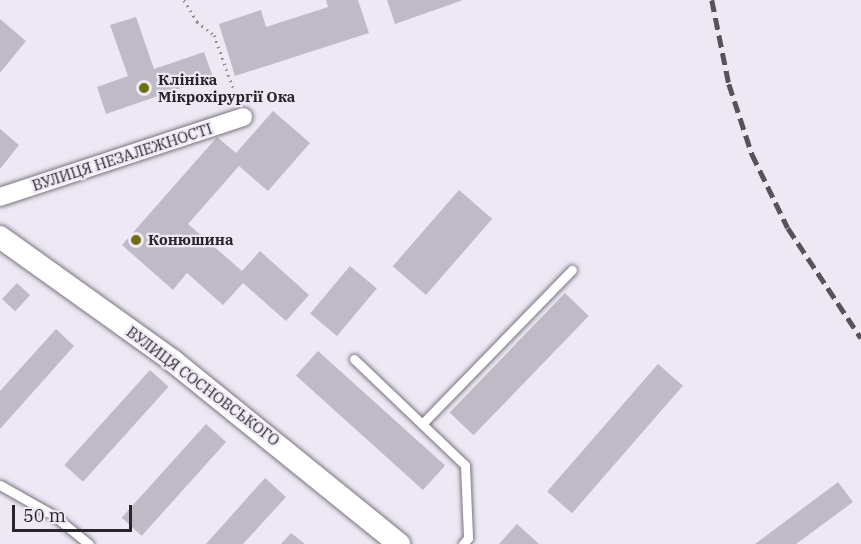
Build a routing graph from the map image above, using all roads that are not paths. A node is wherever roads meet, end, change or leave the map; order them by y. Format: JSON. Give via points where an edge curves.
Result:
{"nodes":[{"id":1,"x":243,"y":117,"type":"road end"},
{"id":2,"x":0,"y":197,"type":"edge"},
{"id":3,"x":0,"y":237,"type":"edge"},
{"id":4,"x":572,"y":270,"type":"dead end"},
{"id":5,"x":354,"y":359,"type":"dead end"},
{"id":6,"x":422,"y":424,"type":"junction"},
{"id":7,"x":0,"y":485,"type":"edge"},
{"id":8,"x":89,"y":544,"type":"edge"},
{"id":9,"x":399,"y":544,"type":"edge"},
{"id":10,"x":463,"y":544,"type":"edge"}],
"edges":[{"from":1,"to":2,"type":"street","name":"ВУЛИЦЯ НЕЗАЛЕЖНОСТІ"},
{"from":3,"to":9,"type":"street","name":"ВУЛИЦЯ СОСНОВСЬКОГО","via":[[173,361]]},
{"from":4,"to":6,"type":"lane"},
{"from":5,"to":6,"type":"lane"},
{"from":6,"to":10,"type":"lane","via":[[465,465],[468,538]]},
{"from":7,"to":8,"type":"lane","via":[[53,515]]}]}
